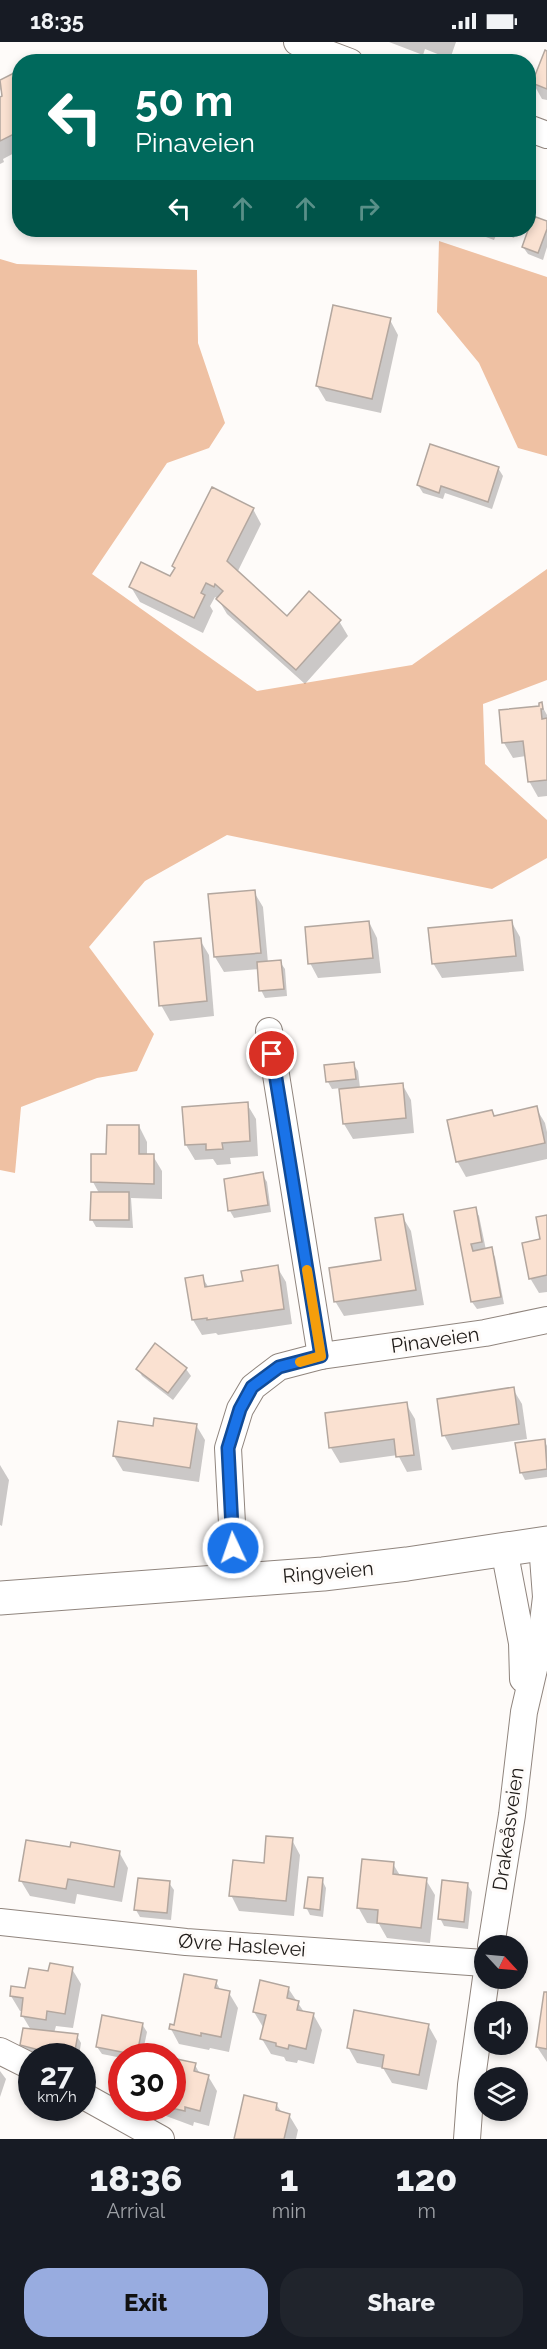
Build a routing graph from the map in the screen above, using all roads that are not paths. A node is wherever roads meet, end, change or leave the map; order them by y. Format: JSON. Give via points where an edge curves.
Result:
{"nodes":[{"id":1,"x":297,"y":42,"type":"edge"},
{"id":2,"x":329,"y":54,"type":"edge"},
{"id":3,"x":268,"y":1031,"type":"dead end"},
{"id":4,"x":547,"y":1320,"type":"edge"},
{"id":5,"x":321,"y":1356,"type":"junction"},
{"id":6,"x":545,"y":1544,"type":"edge"},
{"id":7,"x":504,"y":1549,"type":"junction"},
{"id":8,"x":235,"y":1580,"type":"junction"},
{"id":9,"x":0,"y":1598,"type":"edge"},
{"id":10,"x":524,"y":1712,"type":"junction"},
{"id":11,"x":0,"y":1922,"type":"edge"},
{"id":12,"x":493,"y":1935,"type":"edge"},
{"id":13,"x":474,"y":1962,"type":"edge"},
{"id":14,"x":484,"y":1989,"type":"edge"},
{"id":15,"x":0,"y":2050,"type":"edge"},
{"id":16,"x":18,"y":2060,"type":"edge"},
{"id":17,"x":96,"y":2103,"type":"edge"},
{"id":18,"x":161,"y":2139,"type":"edge"},
{"id":19,"x":467,"y":2139,"type":"edge"}],
"edges":[{"from":1,"to":2,"type":"street"},
{"from":3,"to":5,"type":"street"},
{"from":4,"to":5,"type":"street","name":"Pinaveien","via":[[485,1333]]},
{"from":5,"to":8,"type":"street","name":"Pinaveien","via":[[279,1367],[252,1387],[240,1409],[228,1448]]},
{"from":6,"to":7,"type":"main road","name":"Ringveien"},
{"from":6,"to":10,"type":"street","name":"Drakeåsveien","via":[[543,1629]]},
{"from":7,"to":8,"type":"main road","name":"Ringveien","via":[[323,1574]]},
{"from":7,"to":10,"type":"street","name":"Drakeåsveien","via":[[522,1643]]},
{"from":8,"to":9,"type":"main road","name":"Ringveien"},
{"from":10,"to":12,"type":"street","name":"Drakeåsveien"},
{"from":11,"to":13,"type":"street","name":"Øvre Haslevei","via":[[186,1942]]},
{"from":14,"to":19,"type":"street"},
{"from":15,"to":16,"type":"street"},
{"from":17,"to":18,"type":"street"}]}
